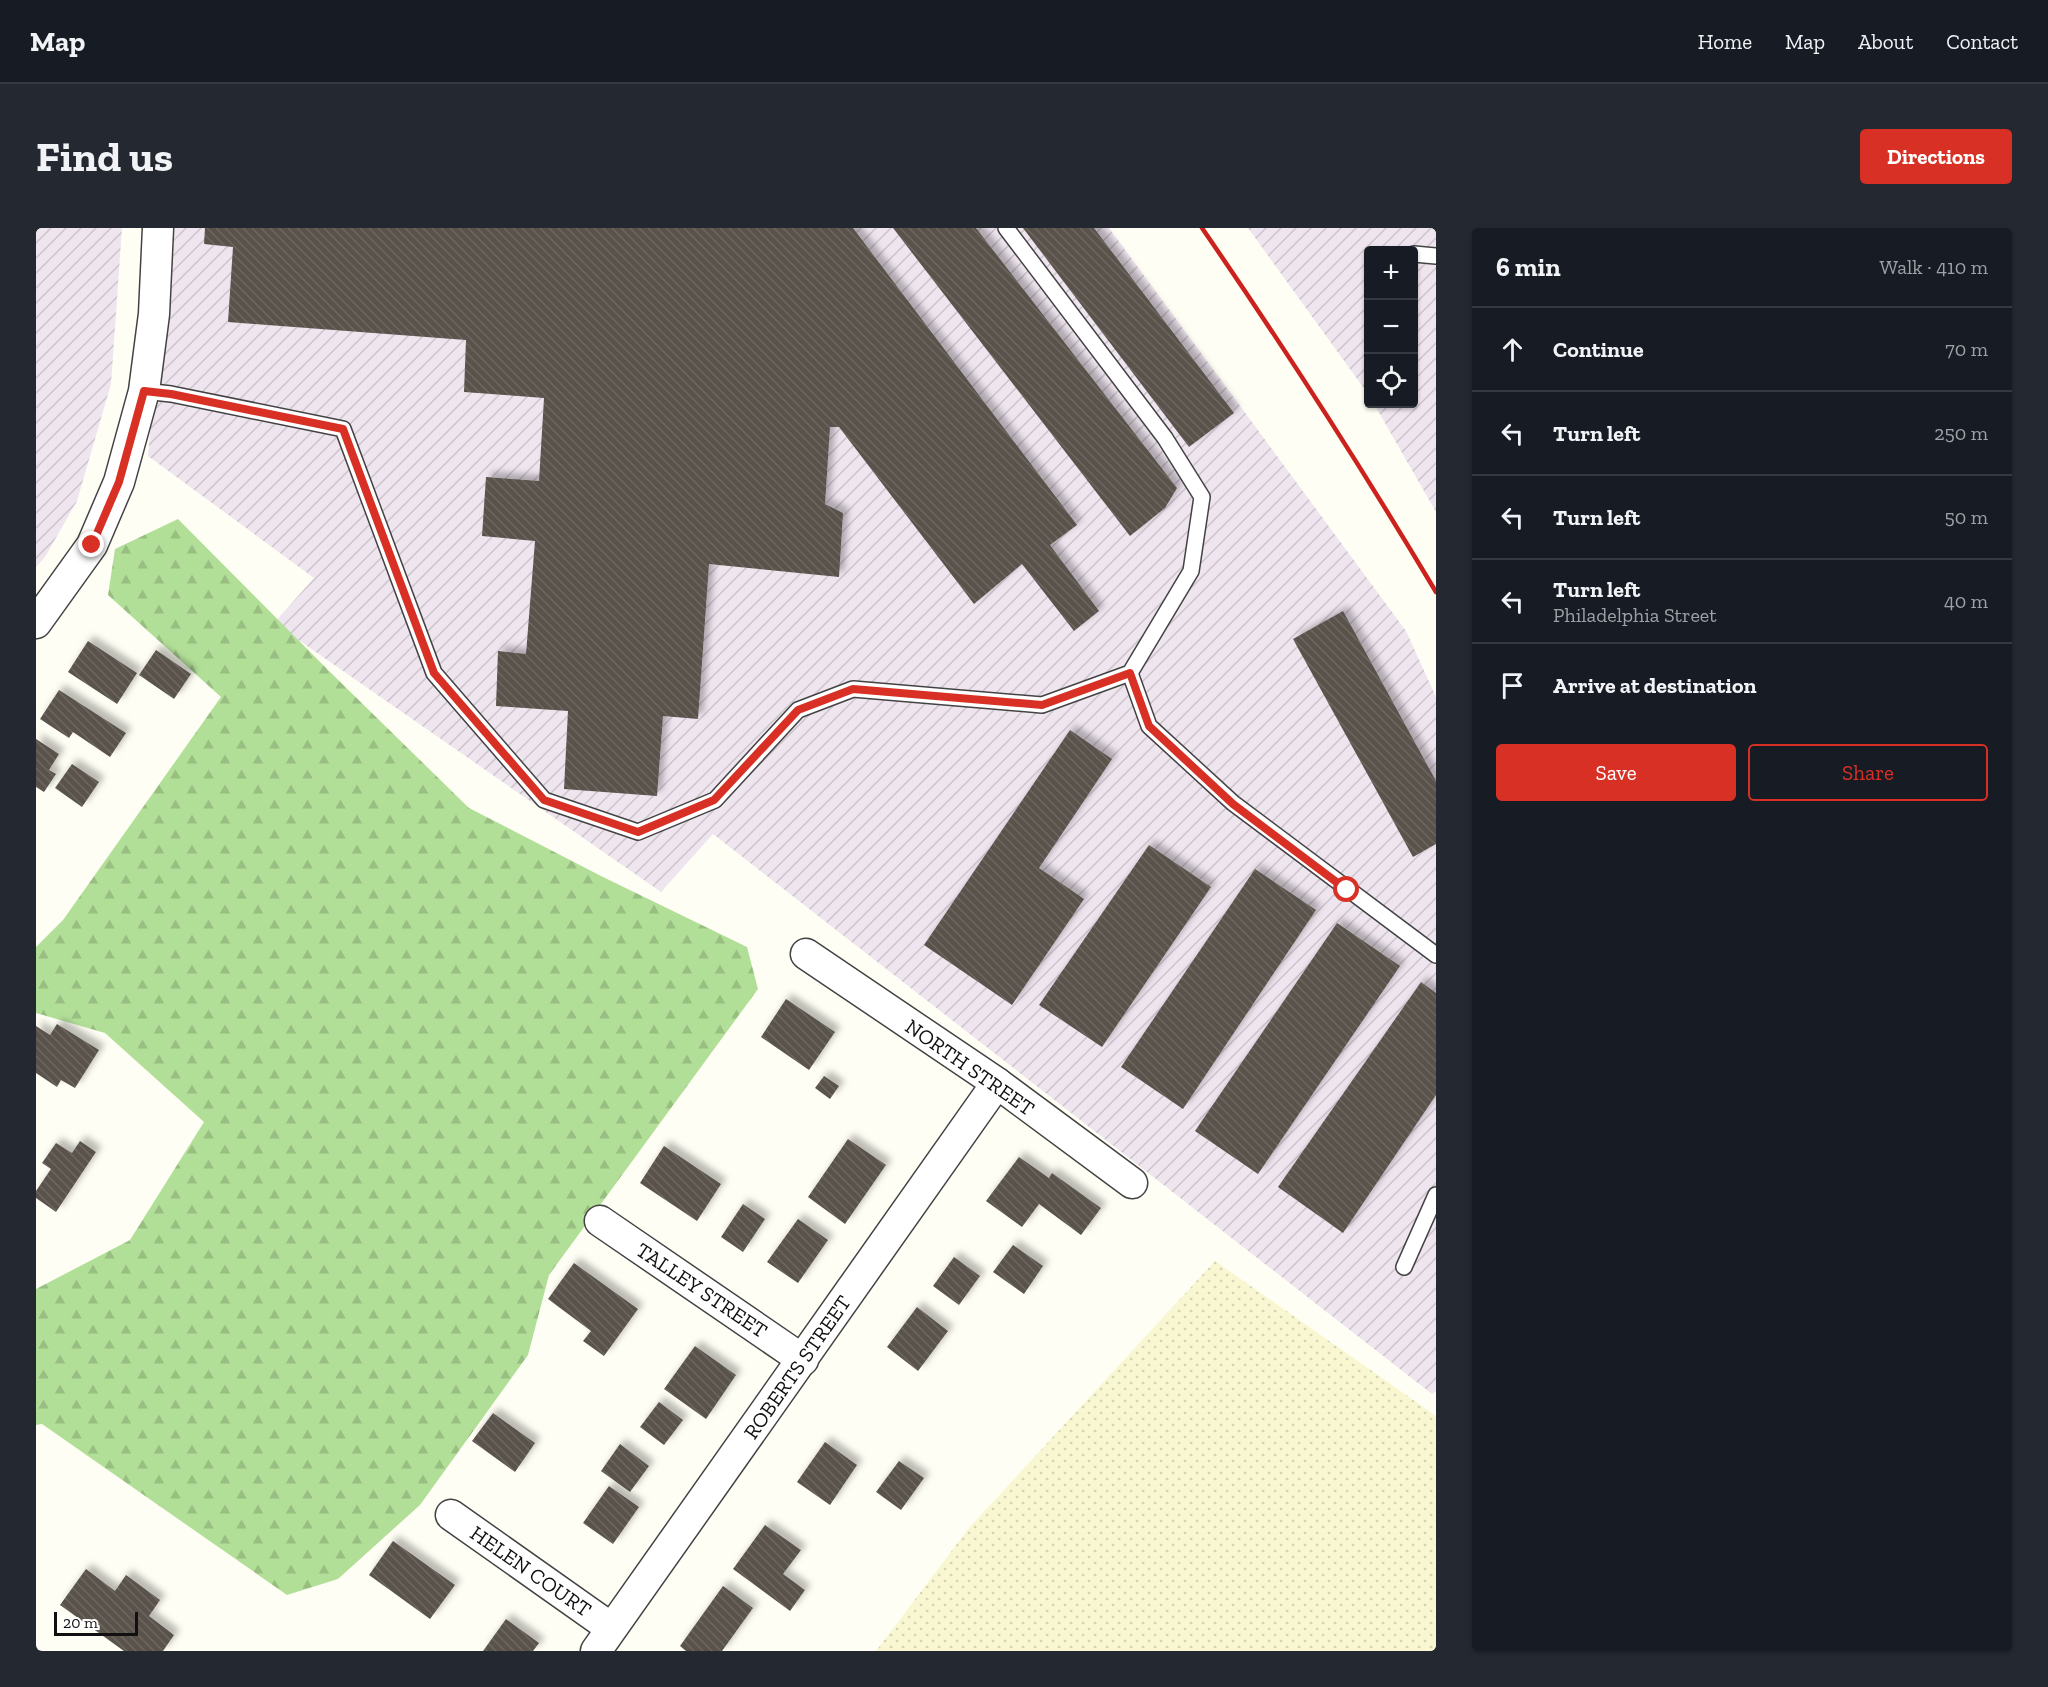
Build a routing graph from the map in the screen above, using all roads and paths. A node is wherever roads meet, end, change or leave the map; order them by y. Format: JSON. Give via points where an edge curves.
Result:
{"nodes":[{"id":1,"x":158,"y":228,"type":"edge"},
{"id":2,"x":1006,"y":228,"type":"edge"},
{"id":3,"x":1418,"y":254,"type":"edge"},
{"id":4,"x":1436,"y":256,"type":"edge"},
{"id":5,"x":144,"y":391,"type":"junction"},
{"id":6,"x":36,"y":623,"type":"edge"},
{"id":7,"x":1130,"y":673,"type":"junction"},
{"id":8,"x":806,"y":954,"type":"dead end"},
{"id":9,"x":1436,"y":955,"type":"edge"},
{"id":10,"x":998,"y":1083,"type":"junction"},
{"id":11,"x":1132,"y":1183,"type":"dead end"},
{"id":12,"x":1436,"y":1195,"type":"edge"},
{"id":13,"x":600,"y":1221,"type":"dead end"},
{"id":14,"x":1404,"y":1268,"type":"dead end"},
{"id":15,"x":803,"y":1359,"type":"junction"},
{"id":16,"x":451,"y":1515,"type":"dead end"},
{"id":17,"x":603,"y":1640,"type":"edge"}],
"edges":[{"from":1,"to":5,"type":"street","via":[[154,314]]},
{"from":2,"to":7,"type":"lane","via":[[1165,438],[1202,497],[1191,571]]},
{"from":3,"to":4,"type":"lane"},
{"from":5,"to":6,"type":"street","via":[[119,482],[92,545]]},
{"from":5,"to":7,"type":"lane","via":[[343,429],[434,673],[544,800],[638,832],[714,800],[798,710],[853,689],[1042,705]]},
{"from":7,"to":9,"type":"lane","via":[[1149,726],[1216,788]]},
{"from":8,"to":10,"type":"street","name":"NORTH STREET"},
{"from":10,"to":11,"type":"street","name":"NORTH STREET"},
{"from":10,"to":15,"type":"street","name":"ROBERTS STREET"},
{"from":12,"to":14,"type":"lane"},
{"from":13,"to":15,"type":"street","name":"TALLEY STREET"},
{"from":15,"to":17,"type":"street","name":"ROBERTS STREET"},
{"from":16,"to":17,"type":"street","name":"HELEN COURT"}]}
